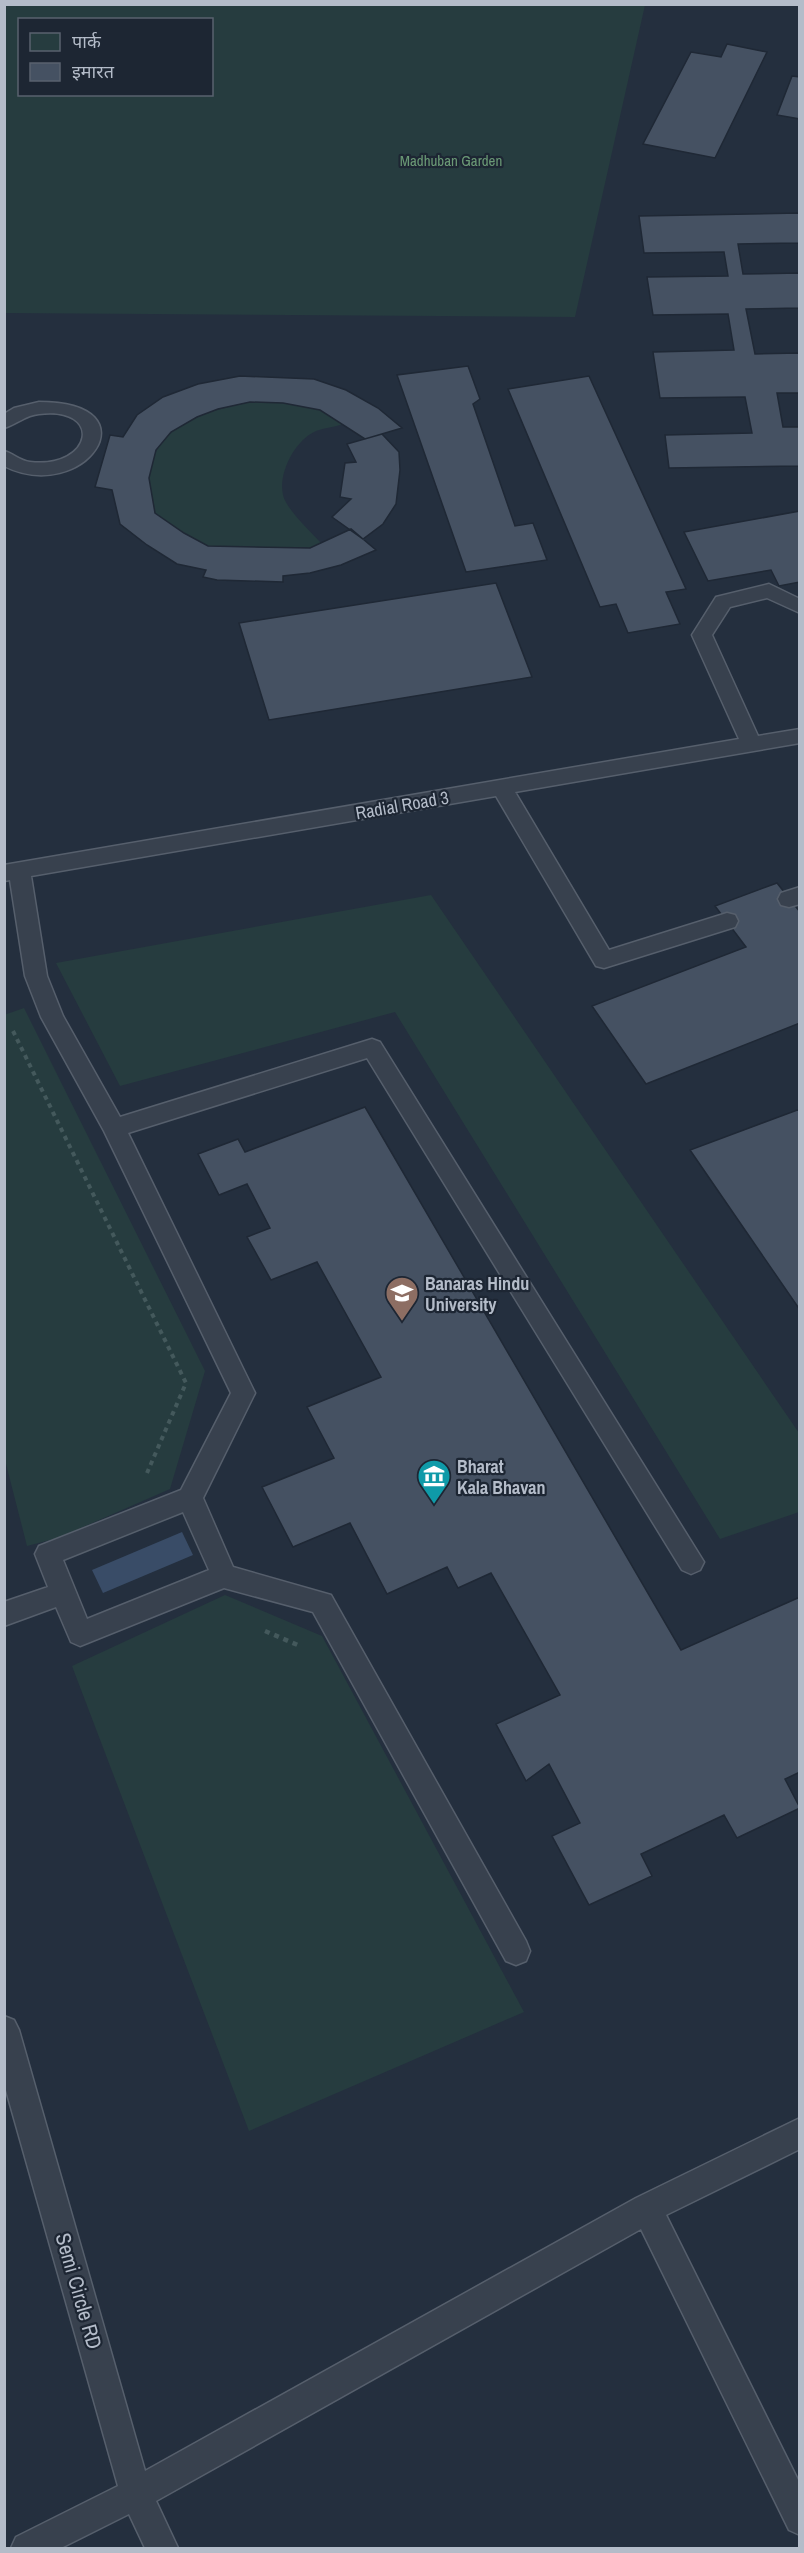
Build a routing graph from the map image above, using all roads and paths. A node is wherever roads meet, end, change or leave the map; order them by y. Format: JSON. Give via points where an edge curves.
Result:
{"nodes":[{"id":1,"x":4,"y":422,"type":"edge"},
{"id":2,"x":4,"y":458,"type":"edge"},
{"id":3,"x":800,"y":607,"type":"edge"},
{"id":4,"x":800,"y":736,"type":"edge"},
{"id":5,"x":751,"y":744,"type":"junction"},
{"id":6,"x":502,"y":788,"type":"junction"},
{"id":7,"x":12,"y":872,"type":"edge"},
{"id":8,"x":727,"y":921,"type":"dead end"},
{"id":9,"x":13,"y":1031,"type":"dead end"},
{"id":10,"x":114,"y":1128,"type":"junction"},
{"id":11,"x":144,"y":1479,"type":"dead end"},
{"id":12,"x":190,"y":1498,"type":"junction"},
{"id":13,"x":691,"y":1562,"type":"dead end"},
{"id":14,"x":224,"y":1576,"type":"junction"},
{"id":15,"x":63,"y":1593,"type":"junction"},
{"id":16,"x":4,"y":1614,"type":"edge"},
{"id":17,"x":260,"y":1629,"type":"dead end"},
{"id":18,"x":308,"y":1650,"type":"dead end"},
{"id":19,"x":516,"y":1951,"type":"dead end"},
{"id":20,"x":4,"y":2030,"type":"edge"},
{"id":21,"x":800,"y":2133,"type":"edge"},
{"id":22,"x":647,"y":2210,"type":"junction"},
{"id":23,"x":136,"y":2494,"type":"junction"},
{"id":24,"x":800,"y":2519,"type":"edge"},
{"id":25,"x":27,"y":2548,"type":"edge"},
{"id":26,"x":162,"y":2548,"type":"edge"}],
"edges":[{"from":1,"to":2,"type":"lane","via":[[27,409],[60,407],[86,419],[93,439],[79,458],[52,468],[21,466]]},
{"from":3,"to":5,"type":"lane","via":[[769,591],[723,602],[702,635]]},
{"from":4,"to":5,"type":"lane","name":"Radial Road 3"},
{"from":5,"to":6,"type":"lane","name":"Radial Road 3"},
{"from":6,"to":7,"type":"lane","name":"Radial Road 3"},
{"from":6,"to":8,"type":"lane","via":[[604,960]]},
{"from":7,"to":10,"type":"lane","via":[[36,976],[52,1017]]},
{"from":9,"to":11,"type":"path","via":[[186,1383]]},
{"from":10,"to":12,"type":"lane","via":[[243,1394]]},
{"from":10,"to":13,"type":"lane","via":[[372,1048]]},
{"from":12,"to":14,"type":"lane"},
{"from":12,"to":15,"type":"lane","via":[[48,1554]]},
{"from":14,"to":15,"type":"lane","via":[[80,1634]]},
{"from":14,"to":19,"type":"lane","via":[[322,1603]]},
{"from":15,"to":16,"type":"lane"},
{"from":17,"to":18,"type":"path"},
{"from":20,"to":23,"type":"lane","name":"Semi Circle RD"},
{"from":21,"to":22,"type":"lane"},
{"from":22,"to":23,"type":"lane"},
{"from":22,"to":24,"type":"lane"},
{"from":23,"to":25,"type":"lane"},
{"from":23,"to":26,"type":"lane","name":"Semi Circle RD"}]}
